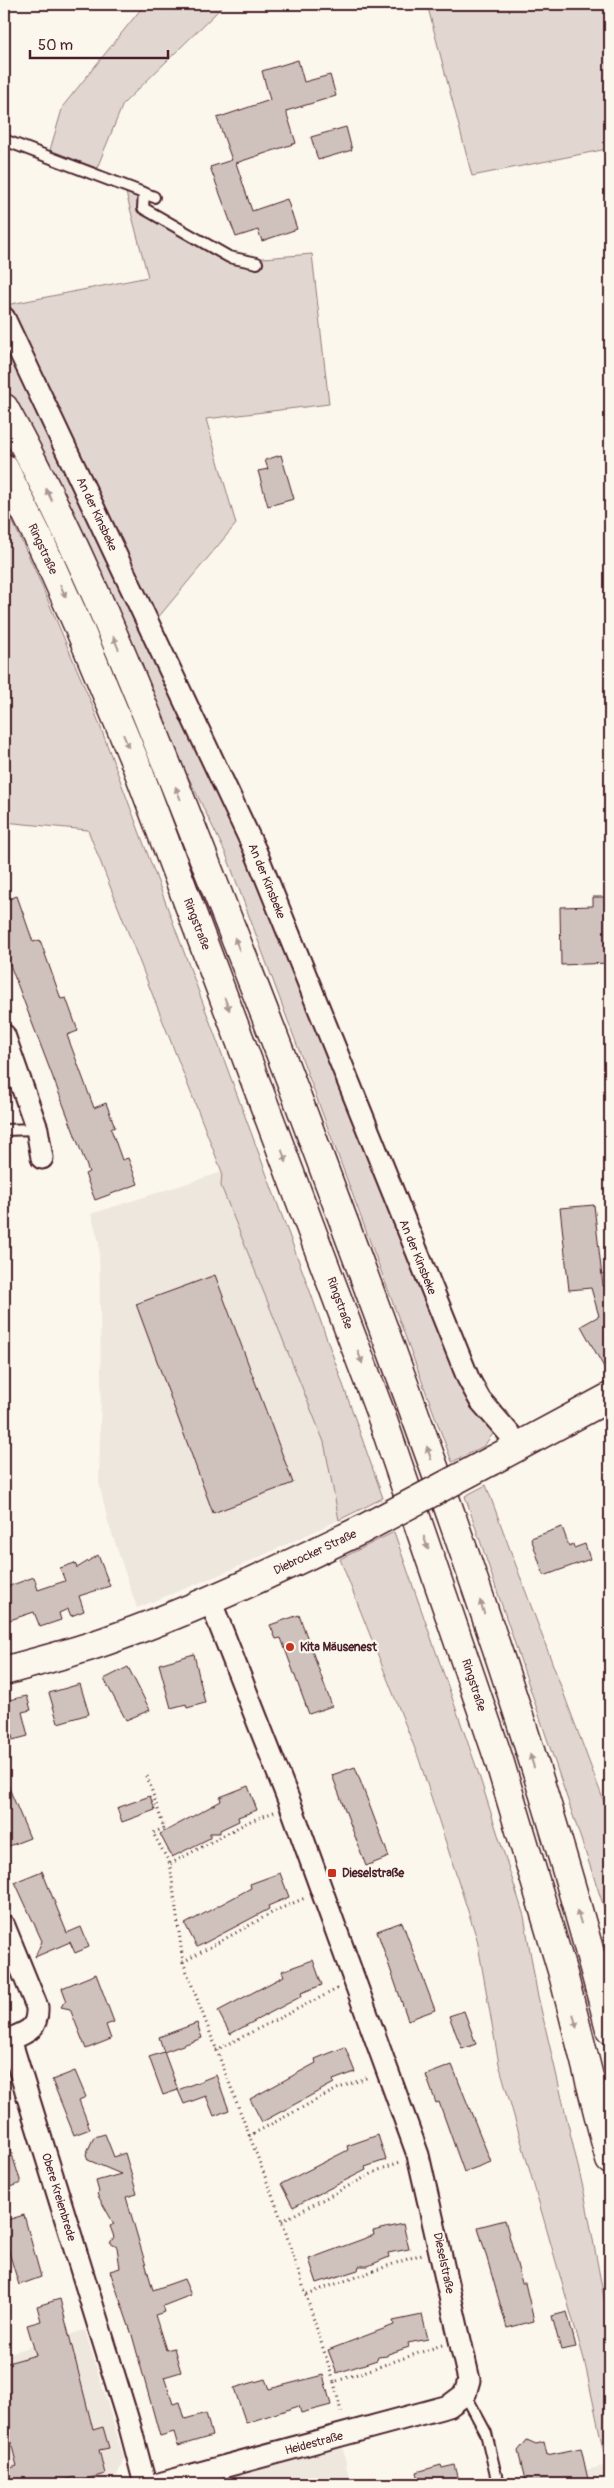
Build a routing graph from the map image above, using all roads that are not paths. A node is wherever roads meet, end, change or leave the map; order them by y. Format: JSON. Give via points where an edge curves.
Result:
{"nodes":[{"id":1,"x":4,"y":140,"type":"edge"},
{"id":2,"x":257,"y":263,"type":"dead end"},
{"id":3,"x":4,"y":318,"type":"edge"},
{"id":4,"x":4,"y":408,"type":"edge"},
{"id":5,"x":4,"y":468,"type":"edge"},
{"id":6,"x":4,"y":1035,"type":"edge"},
{"id":7,"x":37,"y":1129,"type":"junction"},
{"id":8,"x":4,"y":1130,"type":"edge"},
{"id":9,"x":42,"y":1158,"type":"dead end"},
{"id":10,"x":610,"y":1397,"type":"edge"},
{"id":11,"x":520,"y":1446,"type":"junction"},
{"id":12,"x":210,"y":1600,"type":"junction"},
{"id":13,"x":4,"y":1671,"type":"edge"},
{"id":14,"x":4,"y":1926,"type":"edge"},
{"id":15,"x":610,"y":2029,"type":"edge"},
{"id":16,"x":7,"y":2040,"type":"edge"},
{"id":17,"x":610,"y":2160,"type":"edge"},
{"id":18,"x":465,"y":2394,"type":"junction"},
{"id":19,"x":145,"y":2484,"type":"edge"},
{"id":20,"x":159,"y":2484,"type":"edge"},
{"id":21,"x":498,"y":2484,"type":"edge"}],
"edges":[{"from":1,"to":2,"type":"lane","via":[[149,195],[143,208],[229,257]]},
{"from":3,"to":11,"type":"street","name":"An der Kinsbeke","via":[[255,850],[468,1378],[480,1400]]},
{"from":15,"to":4,"type":"main road","one_way":true,"via":[[594,1963],[530,1753],[464,1555],[351,1241],[166,762],[105,617]]},
{"from":5,"to":17,"type":"main road","name":"Ringstraße","one_way":true,"via":[[40,540],[135,762],[380,1412],[499,1760],[563,1974]]},
{"from":6,"to":7,"type":"street"},
{"from":7,"to":8,"type":"lane"},
{"from":7,"to":9,"type":"street"},
{"from":10,"to":11,"type":"main road","name":"Diebrocker Straße"},
{"from":11,"to":12,"type":"main road","name":"Diebrocker Straße","bridge":true,"via":[[361,1530]]},
{"from":12,"to":13,"type":"main road","name":"Diebrocker Straße","via":[[88,1646]]},
{"from":12,"to":18,"type":"street","name":"Dieselstraße","via":[[291,1806],[418,2154],[469,2380]]},
{"from":14,"to":16,"type":"street","name":"Obere Kreienbrede","via":[[37,2007],[38,2019],[28,2031]]},
{"from":16,"to":19,"type":"street","name":"Obere Kreienbrede"},
{"from":18,"to":20,"type":"street","name":"Heidestraße","via":[[450,2406]]},
{"from":18,"to":21,"type":"lane","via":[[486,2433]]}]}
